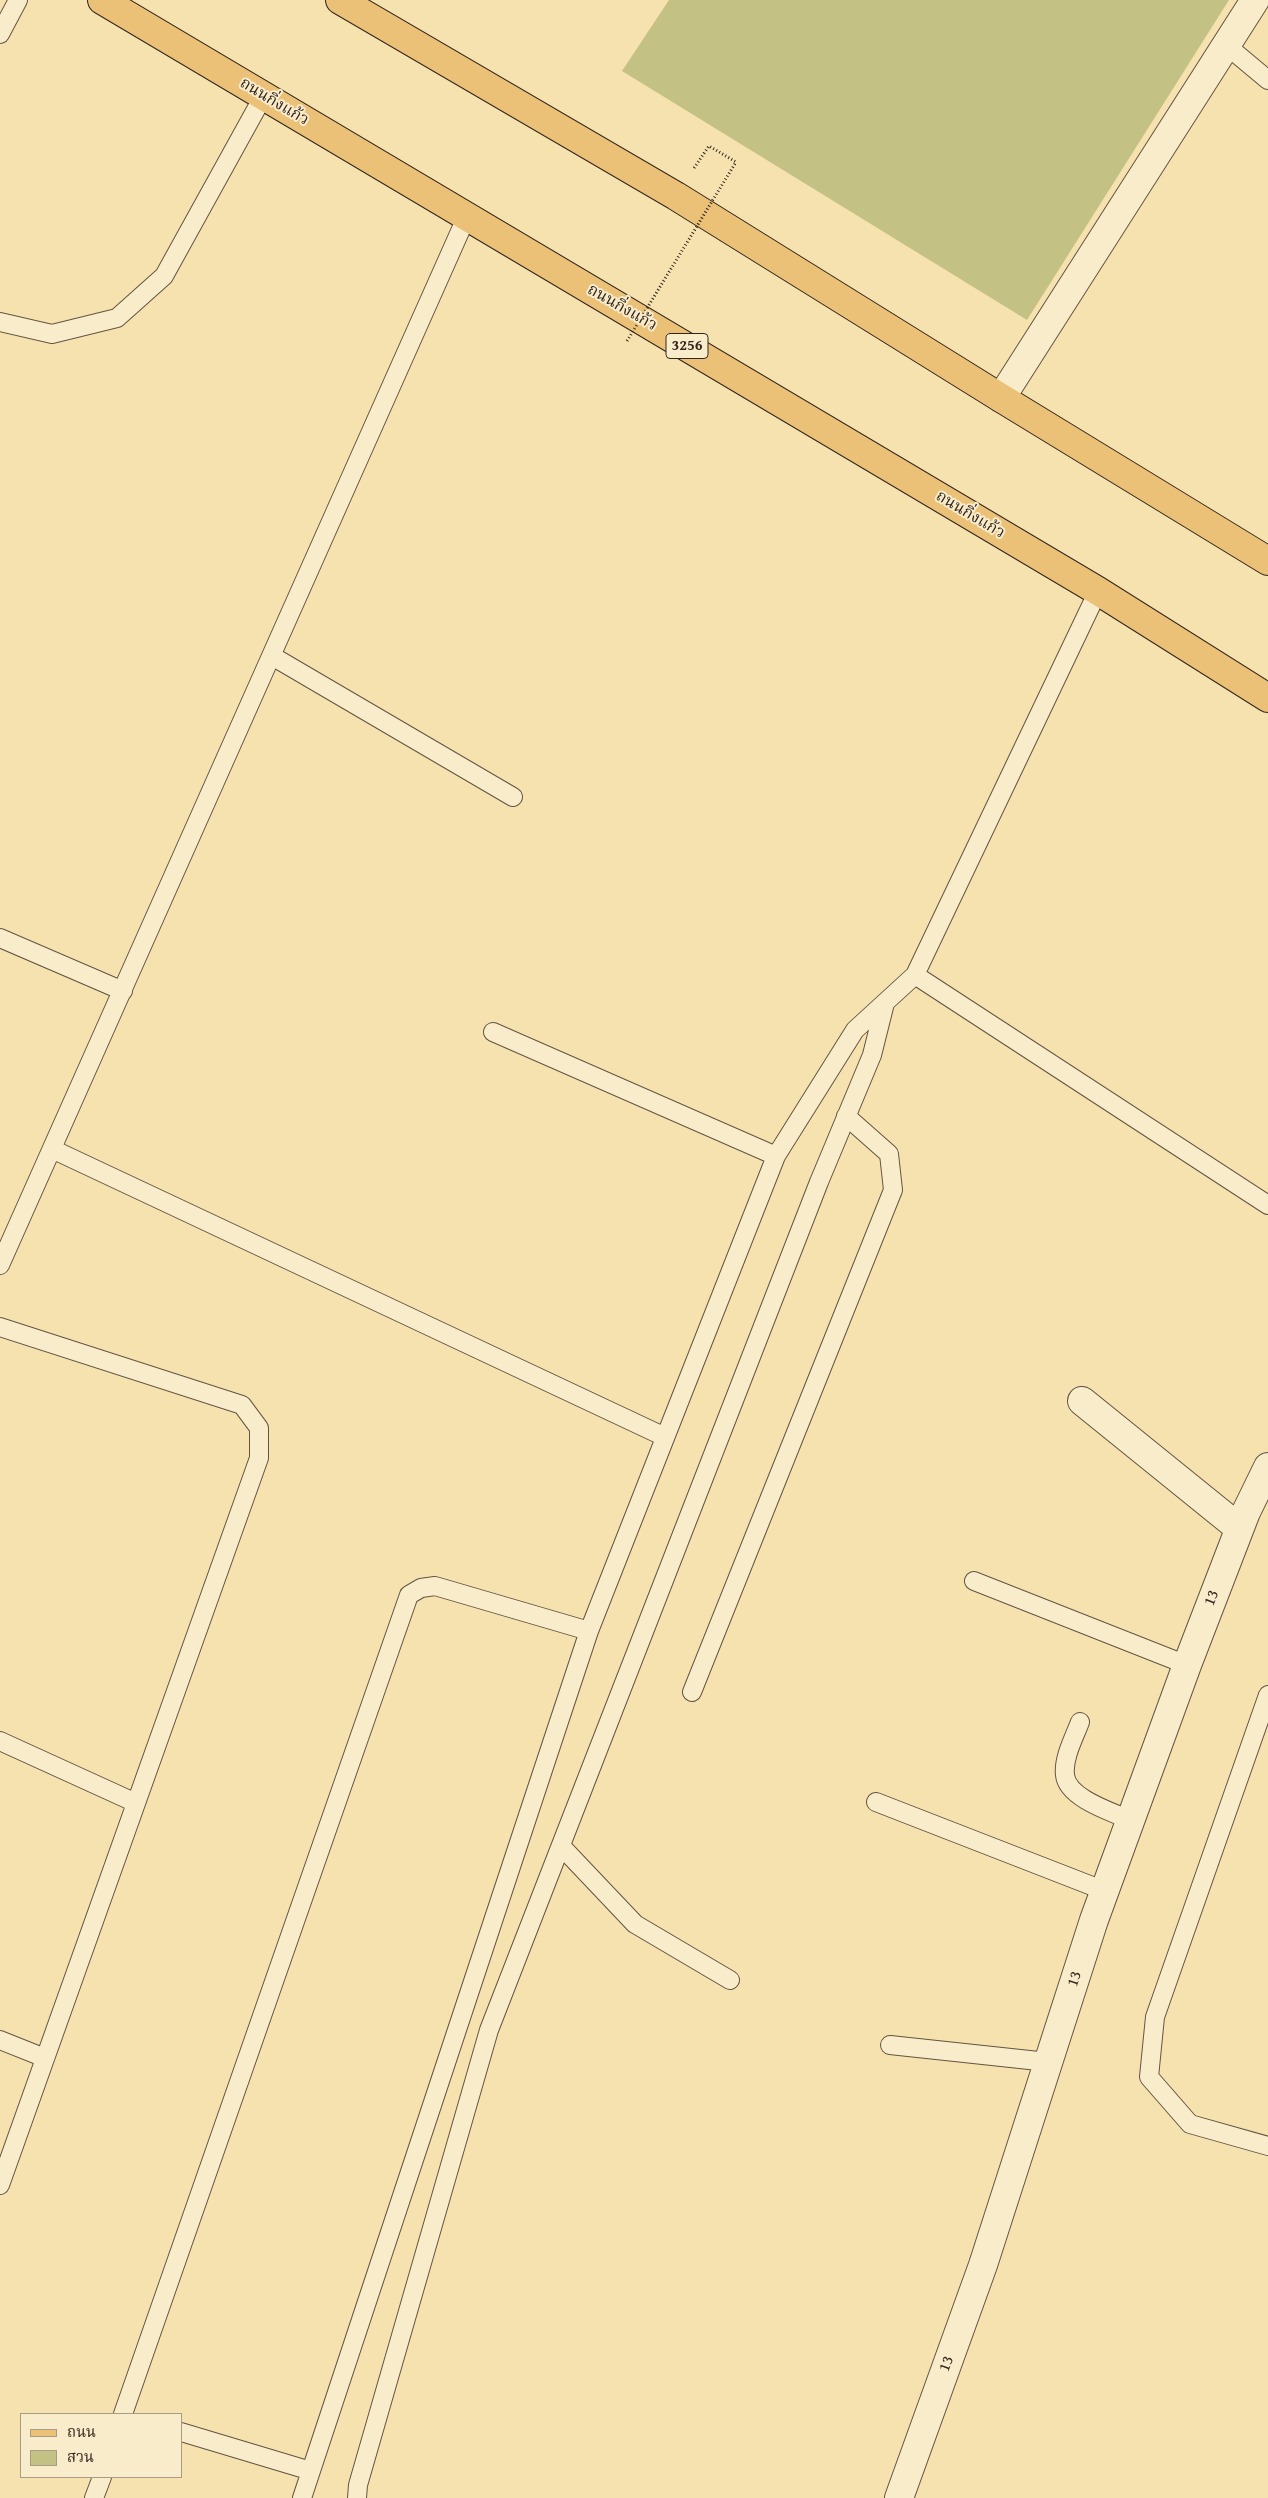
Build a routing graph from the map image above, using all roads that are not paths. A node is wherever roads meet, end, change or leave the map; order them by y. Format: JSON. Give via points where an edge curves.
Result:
{"nodes":[{"id":1,"x":18,"y":0,"type":"edge"},
{"id":2,"x":102,"y":0,"type":"edge"},
{"id":3,"x":340,"y":0,"type":"edge"},
{"id":4,"x":1255,"y":0,"type":"edge"},
{"id":5,"x":0,"y":34,"type":"edge"},
{"id":6,"x":1226,"y":45,"type":"junction"},
{"id":7,"x":1268,"y":80,"type":"edge"},
{"id":8,"x":264,"y":95,"type":"junction"},
{"id":9,"x":466,"y":218,"type":"junction"},
{"id":10,"x":0,"y":322,"type":"edge"},
{"id":11,"x":1001,"y":398,"type":"junction"},
{"id":12,"x":1267,"y":558,"type":"edge"},
{"id":13,"x":1098,"y":592,"type":"junction"},
{"id":14,"x":272,"y":656,"type":"junction"},
{"id":15,"x":1268,"y":698,"type":"edge"},
{"id":16,"x":513,"y":797,"type":"dead end"},
{"id":17,"x":0,"y":938,"type":"edge"},
{"id":18,"x":914,"y":975,"type":"junction"},
{"id":19,"x":123,"y":991,"type":"junction"},
{"id":20,"x":885,"y":1002,"type":"junction"},
{"id":21,"x":493,"y":1032,"type":"dead end"},
{"id":22,"x":846,"y":1116,"type":"junction"},
{"id":23,"x":52,"y":1149,"type":"junction"},
{"id":24,"x":776,"y":1156,"type":"junction"},
{"id":25,"x":1268,"y":1205,"type":"edge"},
{"id":26,"x":0,"y":1265,"type":"edge"},
{"id":27,"x":0,"y":1327,"type":"edge"},
{"id":28,"x":1082,"y":1402,"type":"dead end"},
{"id":29,"x":665,"y":1437,"type":"junction"},
{"id":30,"x":1268,"y":1467,"type":"edge"},
{"id":31,"x":1239,"y":1528,"type":"junction"},
{"id":32,"x":974,"y":1581,"type":"dead end"},
{"id":33,"x":589,"y":1631,"type":"junction"},
{"id":34,"x":1187,"y":1665,"type":"junction"},
{"id":35,"x":692,"y":1692,"type":"dead end"},
{"id":36,"x":1268,"y":1695,"type":"edge"},
{"id":37,"x":1080,"y":1722,"type":"dead end"},
{"id":38,"x":0,"y":1741,"type":"edge"},
{"id":39,"x":876,"y":1802,"type":"dead end"},
{"id":40,"x":136,"y":1803,"type":"junction"},
{"id":41,"x":1130,"y":1820,"type":"junction"},
{"id":42,"x":561,"y":1846,"type":"junction"},
{"id":43,"x":1105,"y":1891,"type":"junction"},
{"id":44,"x":730,"y":1980,"type":"dead end"},
{"id":45,"x":0,"y":2040,"type":"edge"},
{"id":46,"x":890,"y":2045,"type":"dead end"},
{"id":47,"x":46,"y":2058,"type":"junction"},
{"id":48,"x":1048,"y":2062,"type":"junction"},
{"id":49,"x":1268,"y":2146,"type":"edge"},
{"id":50,"x":0,"y":2185,"type":"edge"},
{"id":51,"x":124,"y":2413,"type":"edge"},
{"id":52,"x":182,"y":2432,"type":"edge"},
{"id":53,"x":311,"y":2472,"type":"junction"},
{"id":54,"x":102,"y":2478,"type":"edge"},
{"id":55,"x":94,"y":2498,"type":"edge"},
{"id":56,"x":302,"y":2498,"type":"edge"},
{"id":57,"x":357,"y":2498,"type":"edge"},
{"id":58,"x":899,"y":2498,"type":"edge"}],
"edges":[{"from":1,"to":5,"type":"lane"},
{"from":2,"to":8,"type":"main road","name":"ถนนกิ่งแก้ว","number":"3256"},
{"from":3,"to":11,"type":"main road","via":[[676,196]]},
{"from":4,"to":6,"type":"street"},
{"from":6,"to":7,"type":"lane"},
{"from":6,"to":11,"type":"street"},
{"from":8,"to":9,"type":"main road","name":"ถนนกิ่งแก้ว","number":"3256"},
{"from":8,"to":10,"type":"lane","via":[[164,276],[117,318],[52,334]]},
{"from":9,"to":13,"type":"main road","name":"ถนนกิ่งแก้ว","number":"3256"},
{"from":9,"to":14,"type":"lane"},
{"from":11,"to":12,"type":"main road"},
{"from":13,"to":15,"type":"main road","name":"ถนนกิ่งแก้ว","number":"3256"},
{"from":13,"to":18,"type":"lane"},
{"from":14,"to":16,"type":"lane"},
{"from":14,"to":19,"type":"lane"},
{"from":17,"to":19,"type":"lane"},
{"from":18,"to":20,"type":"lane"},
{"from":18,"to":25,"type":"lane"},
{"from":19,"to":23,"type":"lane"},
{"from":20,"to":22,"type":"lane","via":[[872,1055]]},
{"from":20,"to":24,"type":"lane","via":[[855,1030]]},
{"from":21,"to":24,"type":"lane"},
{"from":22,"to":35,"type":"lane","via":[[889,1154],[893,1190]]},
{"from":22,"to":42,"type":"lane"},
{"from":23,"to":26,"type":"lane"},
{"from":23,"to":29,"type":"lane"},
{"from":24,"to":29,"type":"lane"},
{"from":27,"to":40,"type":"lane","via":[[242,1405],[259,1428],[259,1458]]},
{"from":28,"to":31,"type":"street"},
{"from":29,"to":33,"type":"lane"},
{"from":30,"to":31,"type":"street","name":"13"},
{"from":31,"to":34,"type":"street","name":"13"},
{"from":32,"to":34,"type":"lane"},
{"from":33,"to":51,"type":"lane","via":[[435,1586],[421,1588],[409,1595]]},
{"from":33,"to":53,"type":"lane"},
{"from":34,"to":41,"type":"street","name":"13"},
{"from":36,"to":49,"type":"lane","via":[[1155,2017],[1149,2077],[1190,2124]]},
{"from":37,"to":41,"type":"lane","via":[[1067,1757],[1065,1775],[1068,1786],[1080,1797]]},
{"from":38,"to":40,"type":"lane"},
{"from":39,"to":43,"type":"lane"},
{"from":40,"to":47,"type":"lane"},
{"from":41,"to":43,"type":"street","name":"13"},
{"from":42,"to":44,"type":"lane","via":[[635,1924]]},
{"from":42,"to":57,"type":"lane","via":[[489,2030],[358,2485]]},
{"from":43,"to":48,"type":"street","name":"13"},
{"from":45,"to":47,"type":"lane"},
{"from":46,"to":48,"type":"lane"},
{"from":47,"to":50,"type":"lane"},
{"from":48,"to":58,"type":"street","name":"13","via":[[983,2265]]},
{"from":52,"to":53,"type":"lane"},
{"from":53,"to":56,"type":"lane"},
{"from":54,"to":55,"type":"lane"}]}
